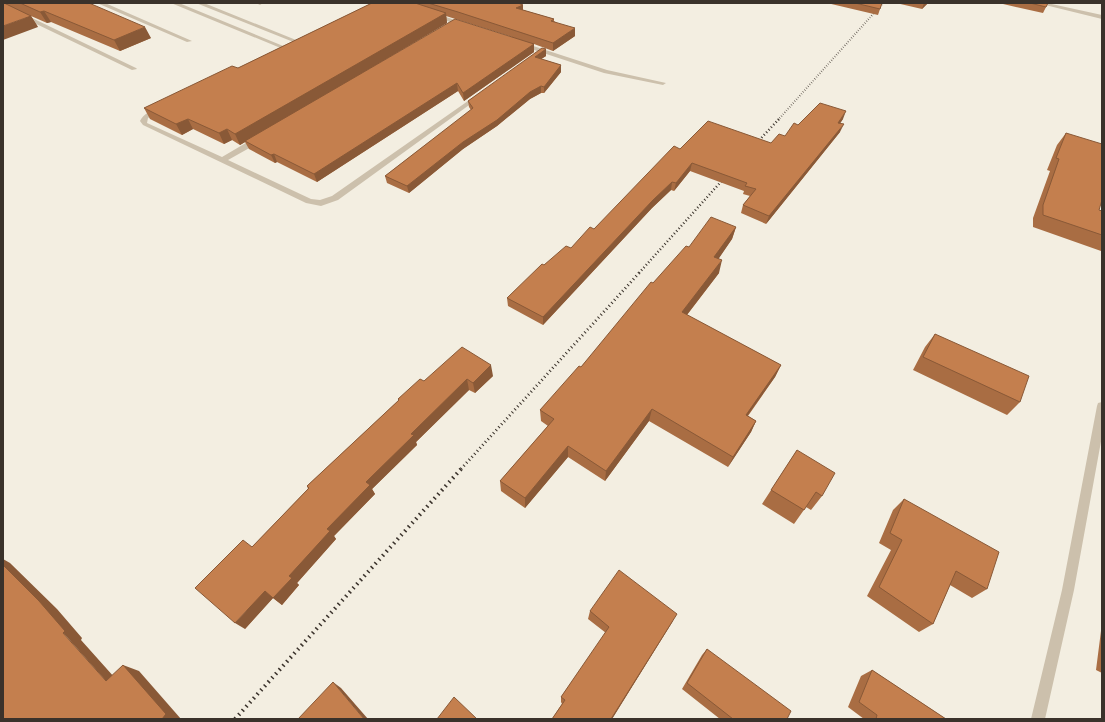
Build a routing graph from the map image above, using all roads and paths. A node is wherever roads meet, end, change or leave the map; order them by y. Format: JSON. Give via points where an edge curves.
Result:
{"nodes":[{"id":1,"x":100,"y":3,"type":"edge"},
{"id":2,"x":174,"y":3,"type":"edge"},
{"id":3,"x":199,"y":3,"type":"edge"},
{"id":4,"x":1040,"y":3,"type":"edge"},
{"id":5,"x":3,"y":6,"type":"edge"},
{"id":6,"x":429,"y":14,"type":"edge"},
{"id":7,"x":1102,"y":17,"type":"edge"},
{"id":8,"x":457,"y":22,"type":"junction"},
{"id":9,"x":450,"y":26,"type":"edge"},
{"id":10,"x":471,"y":27,"type":"edge"},
{"id":11,"x":305,"y":38,"type":"edge"},
{"id":12,"x":189,"y":41,"type":"dead end"},
{"id":13,"x":298,"y":42,"type":"junction"},
{"id":14,"x":513,"y":42,"type":"edge"},
{"id":15,"x":285,"y":48,"type":"junction"},
{"id":16,"x":278,"y":51,"type":"edge"},
{"id":17,"x":541,"y":51,"type":"junction"},
{"id":18,"x":535,"y":56,"type":"edge"},
{"id":19,"x":134,"y":70,"type":"dead end"},
{"id":20,"x":663,"y":83,"type":"dead end"},
{"id":21,"x":483,"y":92,"type":"edge"},
{"id":22,"x":166,"y":106,"type":"edge"},
{"id":23,"x":269,"y":133,"type":"edge"},
{"id":24,"x":222,"y":160,"type":"junction"},
{"id":25,"x":1102,"y":406,"type":"edge"},
{"id":26,"x":1038,"y":719,"type":"edge"}],
"edges":[{"from":1,"to":12,"type":"street"},
{"from":2,"to":15,"type":"street"},
{"from":3,"to":13,"type":"street"},
{"from":4,"to":7,"type":"street"},
{"from":5,"to":19,"type":"street"},
{"from":6,"to":8,"type":"street"},
{"from":8,"to":9,"type":"street"},
{"from":8,"to":10,"type":"street"},
{"from":11,"to":13,"type":"street"},
{"from":13,"to":15,"type":"street"},
{"from":14,"to":17,"type":"street"},
{"from":15,"to":16,"type":"street"},
{"from":17,"to":18,"type":"street"},
{"from":17,"to":20,"type":"street","via":[[606,72]]},
{"from":21,"to":24,"type":"street","via":[[336,198],[321,203],[309,201]]},
{"from":22,"to":24,"type":"street","via":[[145,117],[145,124]]},
{"from":23,"to":24,"type":"street"},
{"from":25,"to":26,"type":"street","via":[[1068,590]]}]}
